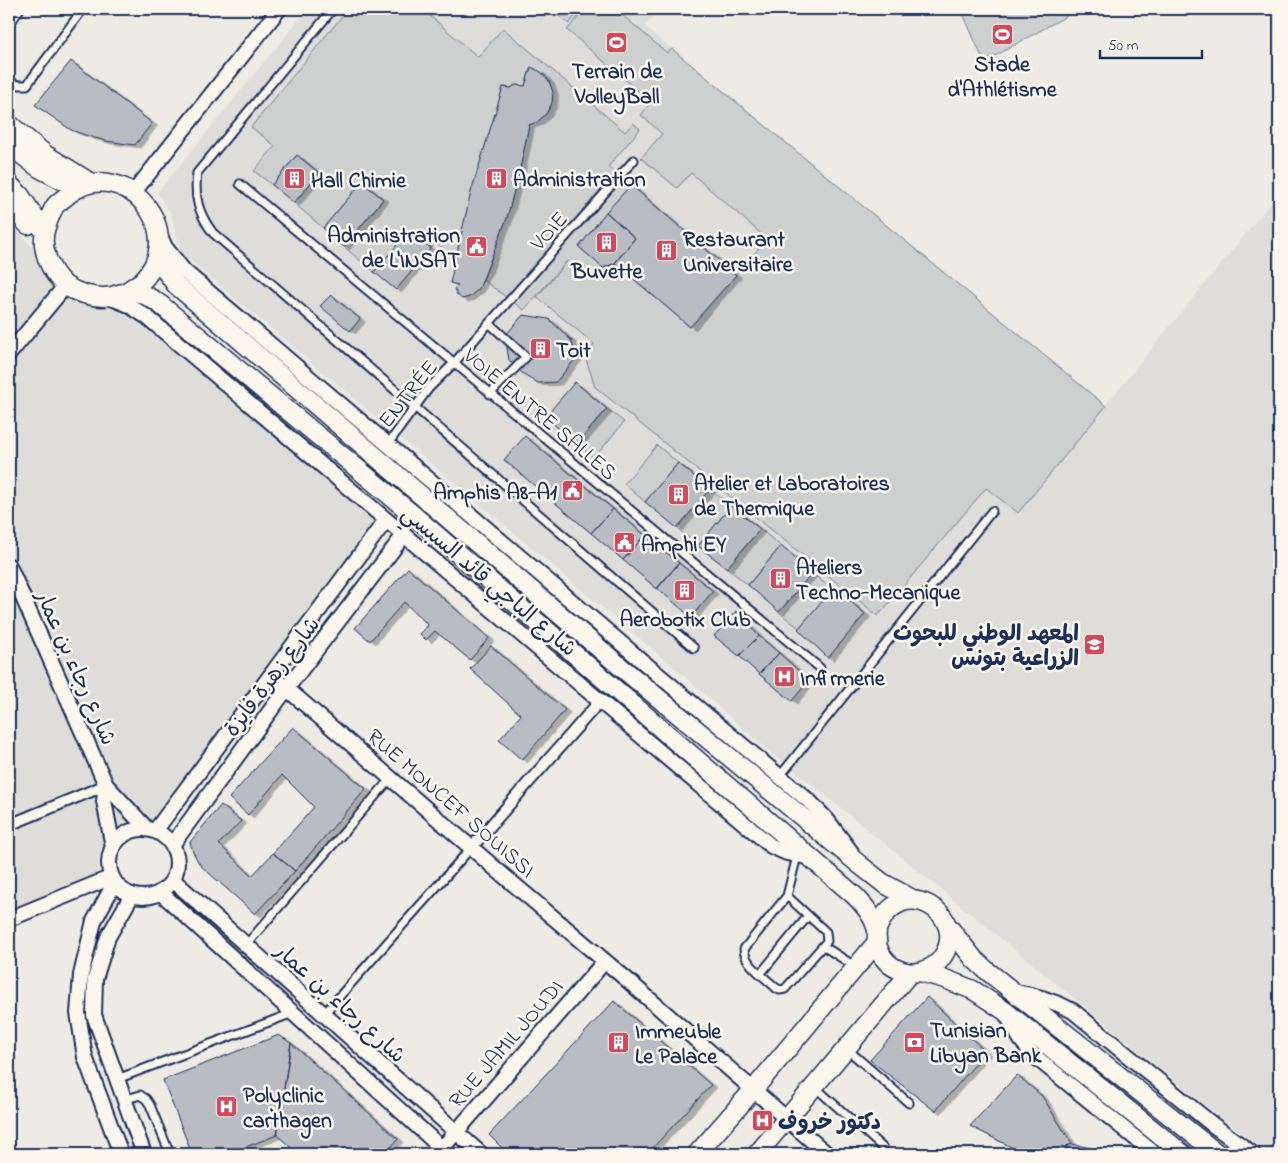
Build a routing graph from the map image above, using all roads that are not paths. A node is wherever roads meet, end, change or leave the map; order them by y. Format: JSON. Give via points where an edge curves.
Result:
{"nodes":[{"id":1,"x":20,"y":9,"type":"edge"},
{"id":2,"x":83,"y":9,"type":"edge"},
{"id":3,"x":279,"y":9,"type":"edge"},
{"id":4,"x":334,"y":9,"type":"edge"},
{"id":5,"x":9,"y":25,"type":"edge"},
{"id":6,"x":9,"y":82,"type":"edge"},
{"id":7,"x":9,"y":124,"type":"edge"},
{"id":8,"x":9,"y":145,"type":"edge"},
{"id":9,"x":634,"y":160,"type":"dead end"},
{"id":10,"x":9,"y":184,"type":"edge"},
{"id":11,"x":240,"y":184,"type":"dead end"},
{"id":12,"x":84,"y":185,"type":"junction"},
{"id":13,"x":134,"y":192,"type":"junction"},
{"id":14,"x":9,"y":203,"type":"edge"},
{"id":15,"x":159,"y":232,"type":"junction"},
{"id":16,"x":44,"y":239,"type":"junction"},
{"id":17,"x":158,"y":250,"type":"junction"},
{"id":18,"x":66,"y":286,"type":"junction"},
{"id":19,"x":126,"y":292,"type":"junction"},
{"id":20,"x":109,"y":297,"type":"junction"},
{"id":21,"x":489,"y":323,"type":"junction"},
{"id":22,"x":9,"y":354,"type":"edge"},
{"id":23,"x":453,"y":364,"type":"junction"},
{"id":24,"x":490,"y":394,"type":"junction"},
{"id":25,"x":415,"y":406,"type":"junction"},
{"id":26,"x":388,"y":444,"type":"junction"},
{"id":27,"x":992,"y":511,"type":"dead end"},
{"id":28,"x":386,"y":520,"type":"junction"},
{"id":29,"x":404,"y":535,"type":"junction"},
{"id":30,"x":9,"y":566,"type":"edge"},
{"id":31,"x":694,"y":648,"type":"dead end"},
{"id":32,"x":820,"y":668,"type":"dead end"},
{"id":33,"x":271,"y":675,"type":"junction"},
{"id":34,"x":287,"y":688,"type":"junction"},
{"id":35,"x":600,"y":701,"type":"junction"},
{"id":36,"x":780,"y":776,"type":"junction"},
{"id":37,"x":391,"y":778,"type":"junction"},
{"id":38,"x":106,"y":785,"type":"junction"},
{"id":39,"x":9,"y":825,"type":"edge"},
{"id":40,"x":151,"y":830,"type":"junction"},
{"id":41,"x":172,"y":845,"type":"junction"},
{"id":42,"x":113,"y":848,"type":"junction"},
{"id":43,"x":471,"y":848,"type":"junction"},
{"id":44,"x":806,"y":858,"type":"junction"},
{"id":45,"x":860,"y":865,"type":"junction"},
{"id":46,"x":114,"y":880,"type":"junction"},
{"id":47,"x":173,"y":880,"type":"junction"},
{"id":48,"x":160,"y":892,"type":"junction"},
{"id":49,"x":132,"y":895,"type":"junction"},
{"id":50,"x":787,"y":896,"type":"junction"},
{"id":51,"x":914,"y":900,"type":"junction"},
{"id":52,"x":808,"y":916,"type":"junction"},
{"id":53,"x":9,"y":919,"type":"edge"},
{"id":54,"x":947,"y":925,"type":"junction"},
{"id":55,"x":877,"y":936,"type":"junction"},
{"id":56,"x":245,"y":945,"type":"junction"},
{"id":57,"x":823,"y":946,"type":"junction"},
{"id":58,"x":605,"y":961,"type":"junction"},
{"id":59,"x":856,"y":967,"type":"junction"},
{"id":60,"x":761,"y":973,"type":"junction"},
{"id":61,"x":915,"y":973,"type":"junction"},
{"id":62,"x":1014,"y":992,"type":"junction"},
{"id":63,"x":1005,"y":1011,"type":"junction"},
{"id":64,"x":293,"y":1013,"type":"junction"},
{"id":65,"x":323,"y":1015,"type":"junction"},
{"id":66,"x":847,"y":1049,"type":"junction"},
{"id":67,"x":117,"y":1079,"type":"junction"},
{"id":68,"x":815,"y":1087,"type":"junction"},
{"id":69,"x":754,"y":1089,"type":"junction"},
{"id":70,"x":124,"y":1100,"type":"junction"},
{"id":71,"x":908,"y":1102,"type":"dead end"},
{"id":72,"x":788,"y":1118,"type":"junction"},
{"id":73,"x":455,"y":1132,"type":"junction"},
{"id":74,"x":883,"y":1148,"type":"dead end"},
{"id":75,"x":442,"y":1152,"type":"edge"},
{"id":76,"x":121,"y":1154,"type":"edge"},
{"id":77,"x":144,"y":1154,"type":"edge"},
{"id":78,"x":170,"y":1154,"type":"edge"},
{"id":79,"x":481,"y":1154,"type":"edge"},
{"id":80,"x":697,"y":1154,"type":"edge"},
{"id":81,"x":757,"y":1154,"type":"edge"},
{"id":82,"x":827,"y":1154,"type":"edge"},
{"id":83,"x":1155,"y":1154,"type":"edge"},
{"id":84,"x":1183,"y":1154,"type":"edge"},
{"id":85,"x":1218,"y":1154,"type":"edge"},
{"id":86,"x":1253,"y":1154,"type":"edge"}],
"edges":[{"from":1,"to":5,"type":"lane"},
{"from":2,"to":6,"type":"lane","via":[[27,85]]},
{"from":3,"to":13,"type":"street"},
{"from":4,"to":25,"type":"lane","via":[[197,173],[198,205],[203,220],[213,233]]},
{"from":7,"to":12,"type":"street"},
{"from":8,"to":12,"type":"street","via":[[39,168]]},
{"from":9,"to":21,"type":"lane","name":"VOIE"},
{"from":10,"to":16,"type":"street","via":[[20,195]]},
{"from":11,"to":23,"type":"lane","name":"VOIE ENTRE SALLES"},
{"from":12,"to":13,"type":"street","via":[[113,184]]},
{"from":12,"to":16,"type":"street","via":[[55,205]]},
{"from":13,"to":15,"type":"street","via":[[150,210]]},
{"from":14,"to":16,"type":"street"},
{"from":15,"to":17,"type":"street"},
{"from":15,"to":26,"type":"street","via":[[165,247],[184,270]]},
{"from":16,"to":18,"type":"street","via":[[51,268]]},
{"from":17,"to":19,"type":"street","via":[[152,267],[141,282]]},
{"from":17,"to":45,"type":"street","via":[[162,266],[176,285],[622,668]]},
{"from":18,"to":20,"type":"street","via":[[86,296]]},
{"from":18,"to":22,"type":"street"},
{"from":19,"to":20,"type":"street"},
{"from":19,"to":44,"type":"street","via":[[147,296],[161,305],[412,514]]},
{"from":20,"to":28,"type":"street","name":"شارع الباجي قائد السبسي","via":[[148,317]]},
{"from":21,"to":23,"type":"lane"},
{"from":21,"to":24,"type":"lane","via":[[526,357]]},
{"from":23,"to":24,"type":"lane","name":"VOIE ENTRE SALLES"},
{"from":23,"to":25,"type":"lane","name":"ENTRÉE"},
{"from":24,"to":32,"type":"lane","name":"VOIE ENTRE SALLES"},
{"from":25,"to":26,"type":"lane","name":"ENTRÉE"},
{"from":25,"to":31,"type":"lane"},
{"from":26,"to":36,"type":"street"},
{"from":27,"to":36,"type":"lane"},
{"from":28,"to":29,"type":"street","name":"شارع الباجي قائد السبسي"},
{"from":28,"to":33,"type":"street","name":"شارع زهرة فايزة"},
{"from":29,"to":34,"type":"street","name":"شارع زهرة فايزة"},
{"from":29,"to":35,"type":"street","name":"شارع الباجي قائد السبسي"},
{"from":30,"to":38,"type":"street","name":"شارع رجاء بن عمار"},
{"from":33,"to":34,"type":"street","name":"RUE MONCEF SOUISSI"},
{"from":33,"to":40,"type":"street","name":"شارع زهرة فايزة"},
{"from":34,"to":37,"type":"street","name":"RUE MONCEF SOUISSI"},
{"from":34,"to":41,"type":"street","name":"شارع زهرة فايزة"},
{"from":35,"to":43,"type":"street"},
{"from":35,"to":44,"type":"street","name":"شارع الباجي قائد السبسي","via":[[771,846]]},
{"from":36,"to":45,"type":"street","via":[[827,820]]},
{"from":37,"to":43,"type":"street","name":"RUE MONCEF SOUISSI"},
{"from":37,"to":56,"type":"lane"},
{"from":38,"to":39,"type":"street"},
{"from":38,"to":40,"type":"street","name":"شارع رجاء بن عمار"},
{"from":38,"to":42,"type":"street","name":"شارع رجاء بن عمار","via":[[104,801]]},
{"from":40,"to":41,"type":"street","via":[[165,836]]},
{"from":40,"to":42,"type":"street","via":[[133,830],[121,837]]},
{"from":41,"to":47,"type":"street","via":[[177,856]]},
{"from":42,"to":46,"type":"street","via":[[109,868]]},
{"from":43,"to":58,"type":"street","name":"RUE MONCEF SOUISSI"},
{"from":43,"to":65,"type":"lane"},
{"from":44,"to":50,"type":"lane"},
{"from":44,"to":55,"type":"street","via":[[856,896]]},
{"from":45,"to":51,"type":"street"},
{"from":46,"to":49,"type":"street","via":[[122,890]]},
{"from":46,"to":53,"type":"street"},
{"from":46,"to":76,"type":"street","via":[[94,921],[81,975],[78,1013],[85,1057]]},
{"from":47,"to":48,"type":"street"},
{"from":47,"to":56,"type":"street","name":"شارع رجاء بن عمار"},
{"from":48,"to":49,"type":"street","via":[[146,897]]},
{"from":48,"to":64,"type":"street","name":"شارع رجاء بن عمار"},
{"from":49,"to":67,"type":"street","via":[[108,937],[95,979],[94,1015]]},
{"from":50,"to":52,"type":"lane"},
{"from":50,"to":60,"type":"lane","via":[[744,949],[744,955]]},
{"from":51,"to":54,"type":"street","via":[[937,909]]},
{"from":51,"to":55,"type":"street","via":[[890,908],[882,917]]},
{"from":52,"to":57,"type":"lane","via":[[826,932],[827,941]]},
{"from":52,"to":60,"type":"lane"},
{"from":54,"to":61,"type":"street","via":[[949,941],[940,961]]},
{"from":54,"to":62,"type":"street","via":[[974,959]]},
{"from":55,"to":59,"type":"street"},
{"from":55,"to":61,"type":"street","via":[[881,954],[888,964],[898,970]]},
{"from":56,"to":65,"type":"street","name":"شارع رجاء بن عمار"},
{"from":57,"to":59,"type":"lane"},
{"from":57,"to":60,"type":"lane","via":[[785,989],[776,988]]},
{"from":58,"to":69,"type":"street","name":"RUE MONCEF SOUISSI"},
{"from":58,"to":73,"type":"street","name":"RUE JAMIL JOUDI"},
{"from":59,"to":69,"type":"street"},
{"from":61,"to":63,"type":"street","via":[[945,979],[973,990]]},
{"from":61,"to":66,"type":"street"},
{"from":62,"to":85,"type":"street"},
{"from":62,"to":86,"type":"street","via":[[1053,1001],[1073,1011]]},
{"from":63,"to":83,"type":"street","via":[[1032,1055]]},
{"from":63,"to":84,"type":"street"},
{"from":64,"to":67,"type":"lane"},
{"from":64,"to":75,"type":"street","name":"شارع رجاء بن عمار"},
{"from":65,"to":73,"type":"street","name":"شارع رجاء بن عمار"},
{"from":66,"to":68,"type":"street"},
{"from":66,"to":71,"type":"lane"},
{"from":67,"to":70,"type":"street"},
{"from":68,"to":72,"type":"street"},
{"from":68,"to":74,"type":"lane"},
{"from":69,"to":72,"type":"street","name":"RUE MONCEF SOUISSI"},
{"from":69,"to":80,"type":"street"},
{"from":70,"to":77,"type":"street"},
{"from":70,"to":78,"type":"lane","via":[[140,1095],[146,1099]]},
{"from":72,"to":81,"type":"street"},
{"from":72,"to":82,"type":"street","name":"RUE MONCEF SOUISSI"},
{"from":73,"to":75,"type":"street","name":"RUE JAMIL JOUDI"},
{"from":73,"to":79,"type":"street","name":"شارع رجاء بن عمار"}]}
